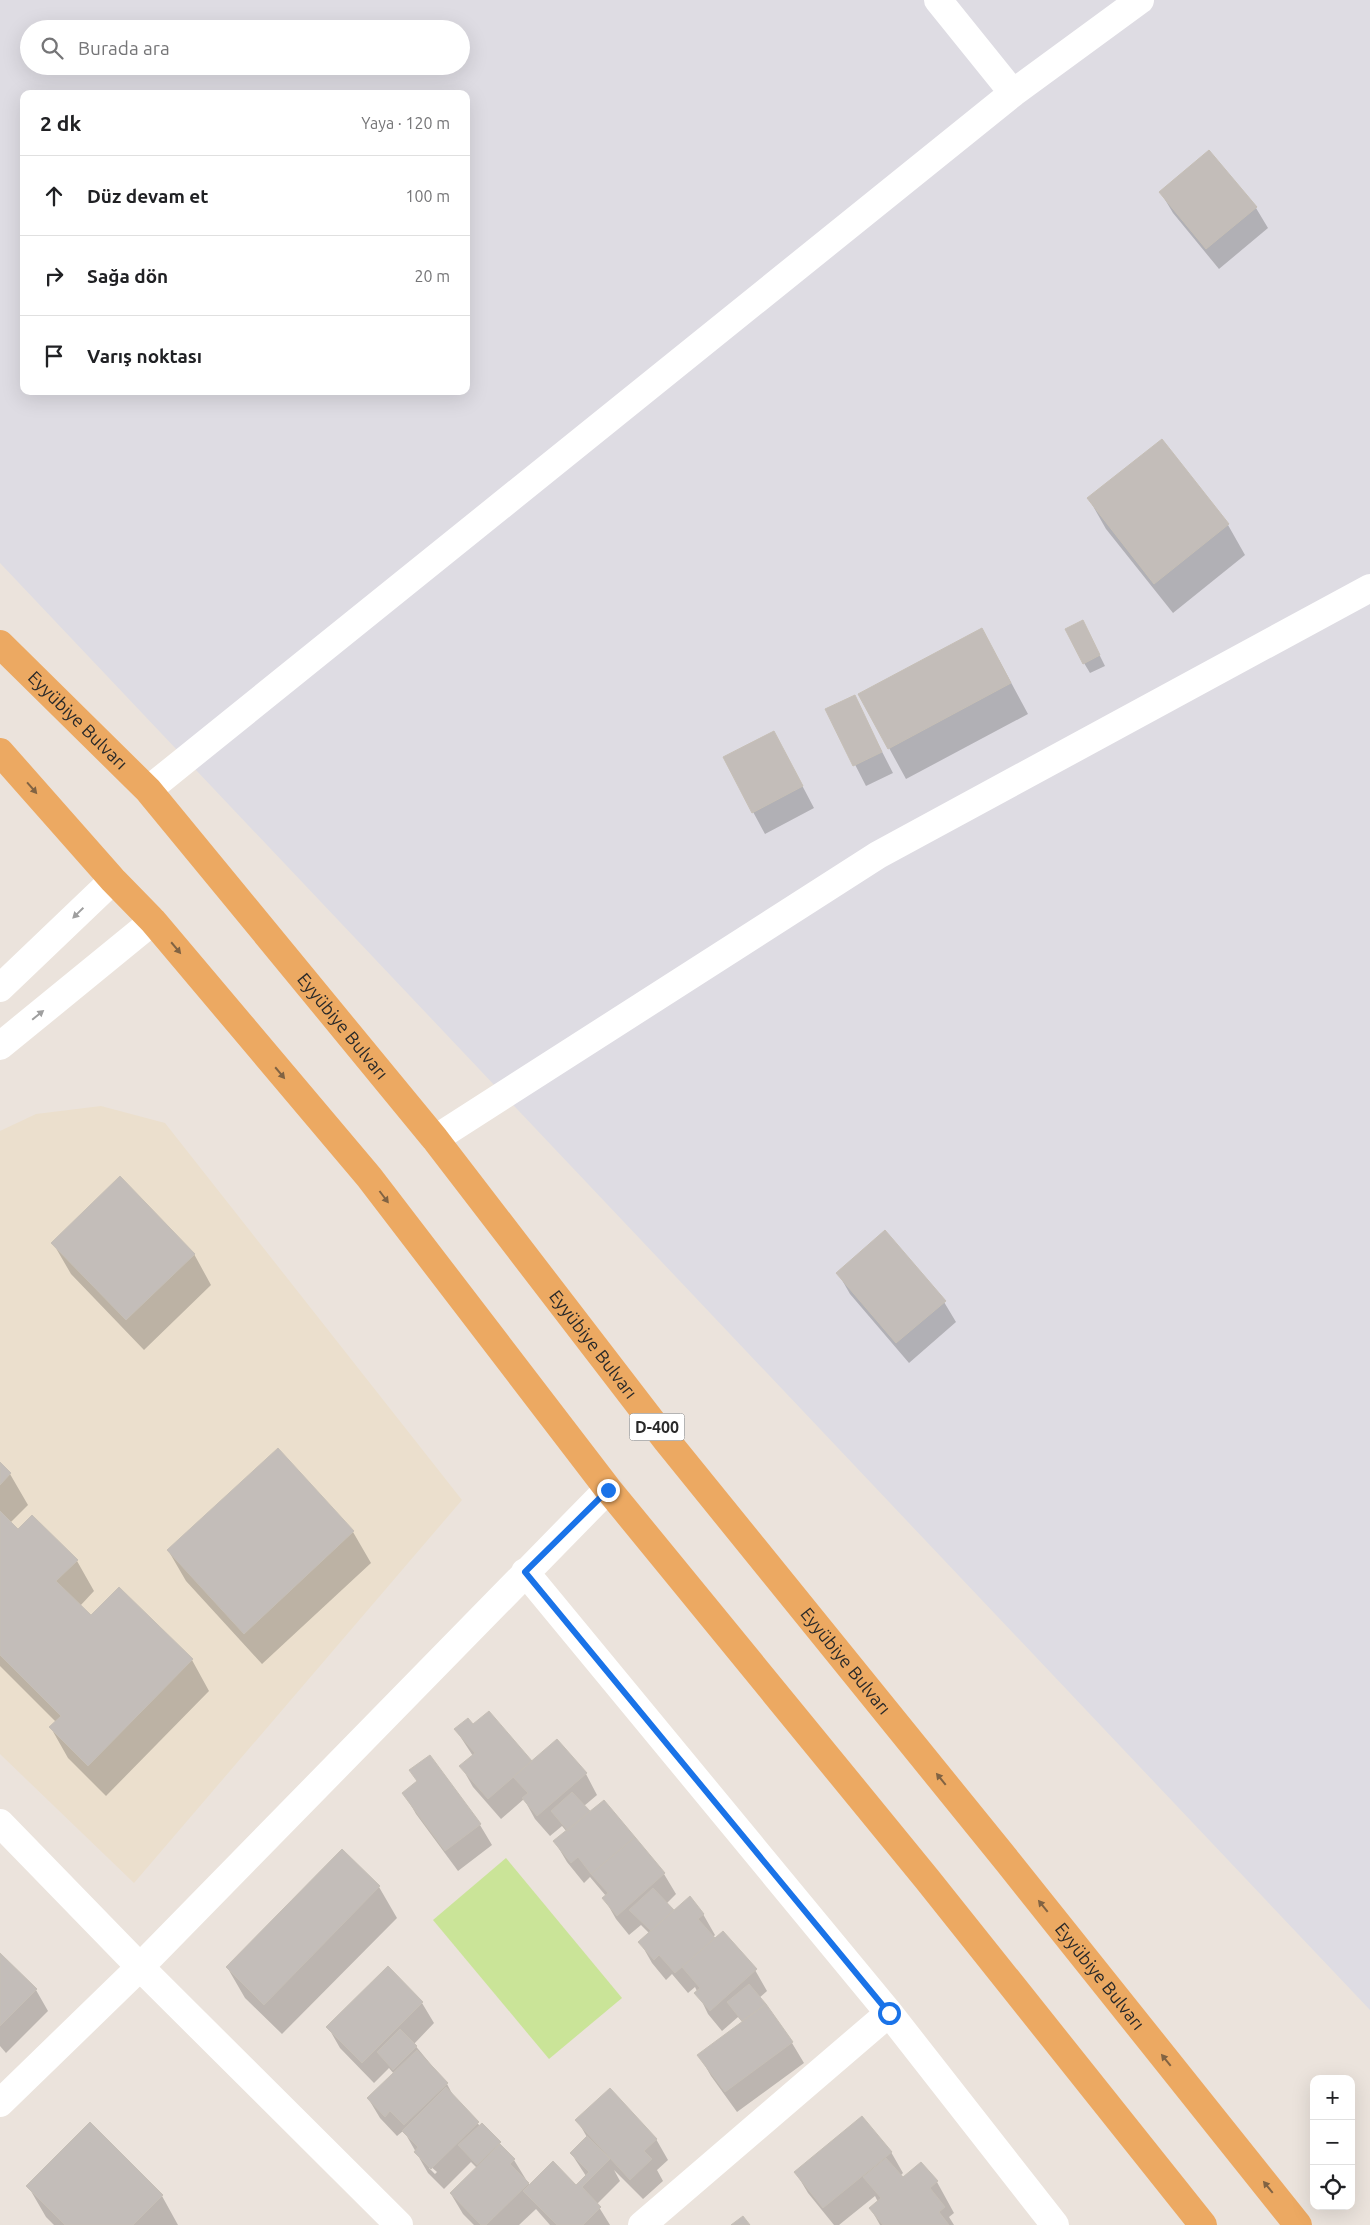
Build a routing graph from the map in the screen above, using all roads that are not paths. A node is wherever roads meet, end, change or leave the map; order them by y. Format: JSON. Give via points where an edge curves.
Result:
{"nodes":[{"id":1,"x":938,"y":0,"type":"edge"},
{"id":2,"x":1140,"y":0,"type":"edge"},
{"id":3,"x":1013,"y":93,"type":"junction"},
{"id":4,"x":1370,"y":588,"type":"edge"},
{"id":5,"x":0,"y":644,"type":"edge"},
{"id":6,"x":0,"y":752,"type":"edge"},
{"id":7,"x":148,"y":790,"type":"junction"},
{"id":8,"x":113,"y":880,"type":"junction"},
{"id":9,"x":153,"y":921,"type":"junction"},
{"id":10,"x":0,"y":988,"type":"edge"},
{"id":11,"x":0,"y":1046,"type":"edge"},
{"id":12,"x":435,"y":1139,"type":"junction"},
{"id":13,"x":608,"y":1490,"type":"junction"},
{"id":14,"x":525,"y":1572,"type":"junction"},
{"id":15,"x":0,"y":1823,"type":"edge"},
{"id":16,"x":140,"y":1967,"type":"junction"},
{"id":17,"x":889,"y":2013,"type":"junction"},
{"id":18,"x":0,"y":2103,"type":"edge"},
{"id":19,"x":400,"y":2225,"type":"edge"},
{"id":20,"x":642,"y":2225,"type":"edge"},
{"id":21,"x":1055,"y":2225,"type":"edge"},
{"id":22,"x":1203,"y":2225,"type":"edge"},
{"id":23,"x":1298,"y":2225,"type":"edge"}],
"edges":[{"from":1,"to":3,"type":"street"},
{"from":2,"to":3,"type":"street"},
{"from":3,"to":7,"type":"street"},
{"from":4,"to":12,"type":"street","via":[[878,855]]},
{"from":5,"to":7,"type":"highway","name":"Eyyübiye Bulvarı","number":"D-400"},
{"from":6,"to":8,"type":"highway","one_way":true},
{"from":7,"to":12,"type":"highway","name":"Eyyübiye Bulvarı","number":"D-400"},
{"from":8,"to":9,"type":"highway"},
{"from":8,"to":10,"type":"street","one_way":true},
{"from":11,"to":9,"type":"street","one_way":true},
{"from":9,"to":13,"type":"highway","one_way":true,"via":[[369,1177]]},
{"from":23,"to":12,"type":"highway","name":"Eyyübiye Bulvarı","number":"D-400","one_way":true,"via":[[667,1441]]},
{"from":13,"to":14,"type":"street"},
{"from":13,"to":22,"type":"highway","via":[[927,1879]]},
{"from":14,"to":16,"type":"street"},
{"from":14,"to":17,"type":"street"},
{"from":15,"to":16,"type":"street"},
{"from":16,"to":18,"type":"street"},
{"from":16,"to":19,"type":"street"},
{"from":17,"to":20,"type":"street"},
{"from":17,"to":21,"type":"street"}]}
